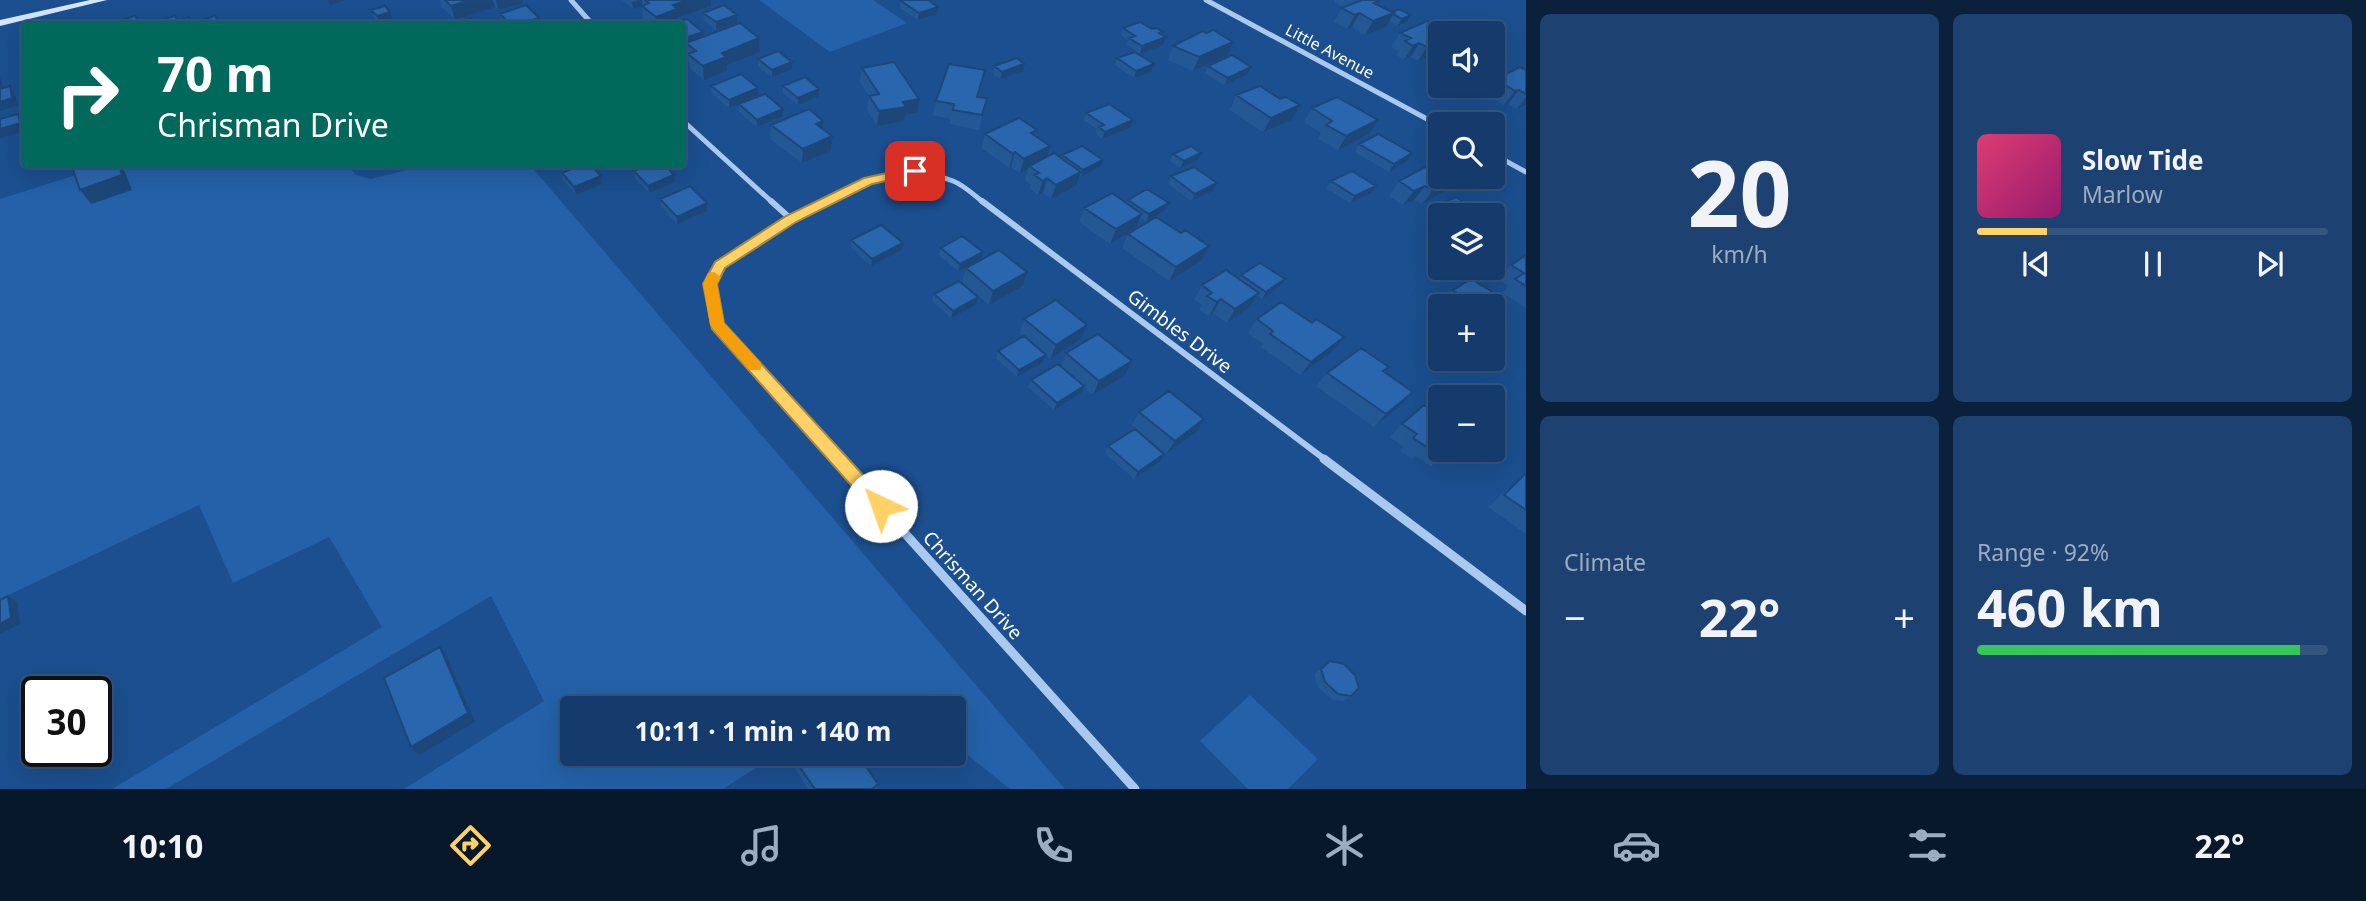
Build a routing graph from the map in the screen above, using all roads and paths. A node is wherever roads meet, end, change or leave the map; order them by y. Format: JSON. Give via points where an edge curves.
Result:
{"nodes":[{"id":1,"x":102,"y":0,"type":"edge"},
{"id":2,"x":571,"y":0,"type":"edge"},
{"id":3,"x":1206,"y":0,"type":"edge"},
{"id":4,"x":589,"y":21,"type":"edge"},
{"id":5,"x":0,"y":23,"type":"edge"},
{"id":6,"x":1428,"y":120,"type":"edge"},
{"id":7,"x":686,"y":124,"type":"edge"},
{"id":8,"x":1505,"y":161,"type":"edge"},
{"id":9,"x":1526,"y":172,"type":"edge"},
{"id":10,"x":791,"y":219,"type":"junction"},
{"id":11,"x":1526,"y":611,"type":"edge"},
{"id":12,"x":1135,"y":789,"type":"edge"}],
"edges":[{"from":1,"to":5,"type":"main road"},
{"from":2,"to":4,"type":"street"},
{"from":3,"to":6,"type":"street","name":"Little Avenue"},
{"from":7,"to":10,"type":"street"},
{"from":8,"to":9,"type":"street"},
{"from":10,"to":11,"type":"street","name":"Gimbles Drive","via":[[868,181],[915,171],[954,181]]},
{"from":10,"to":12,"type":"street","name":"Chrisman Drive","via":[[720,265],[710,284],[717,325]]}]}
